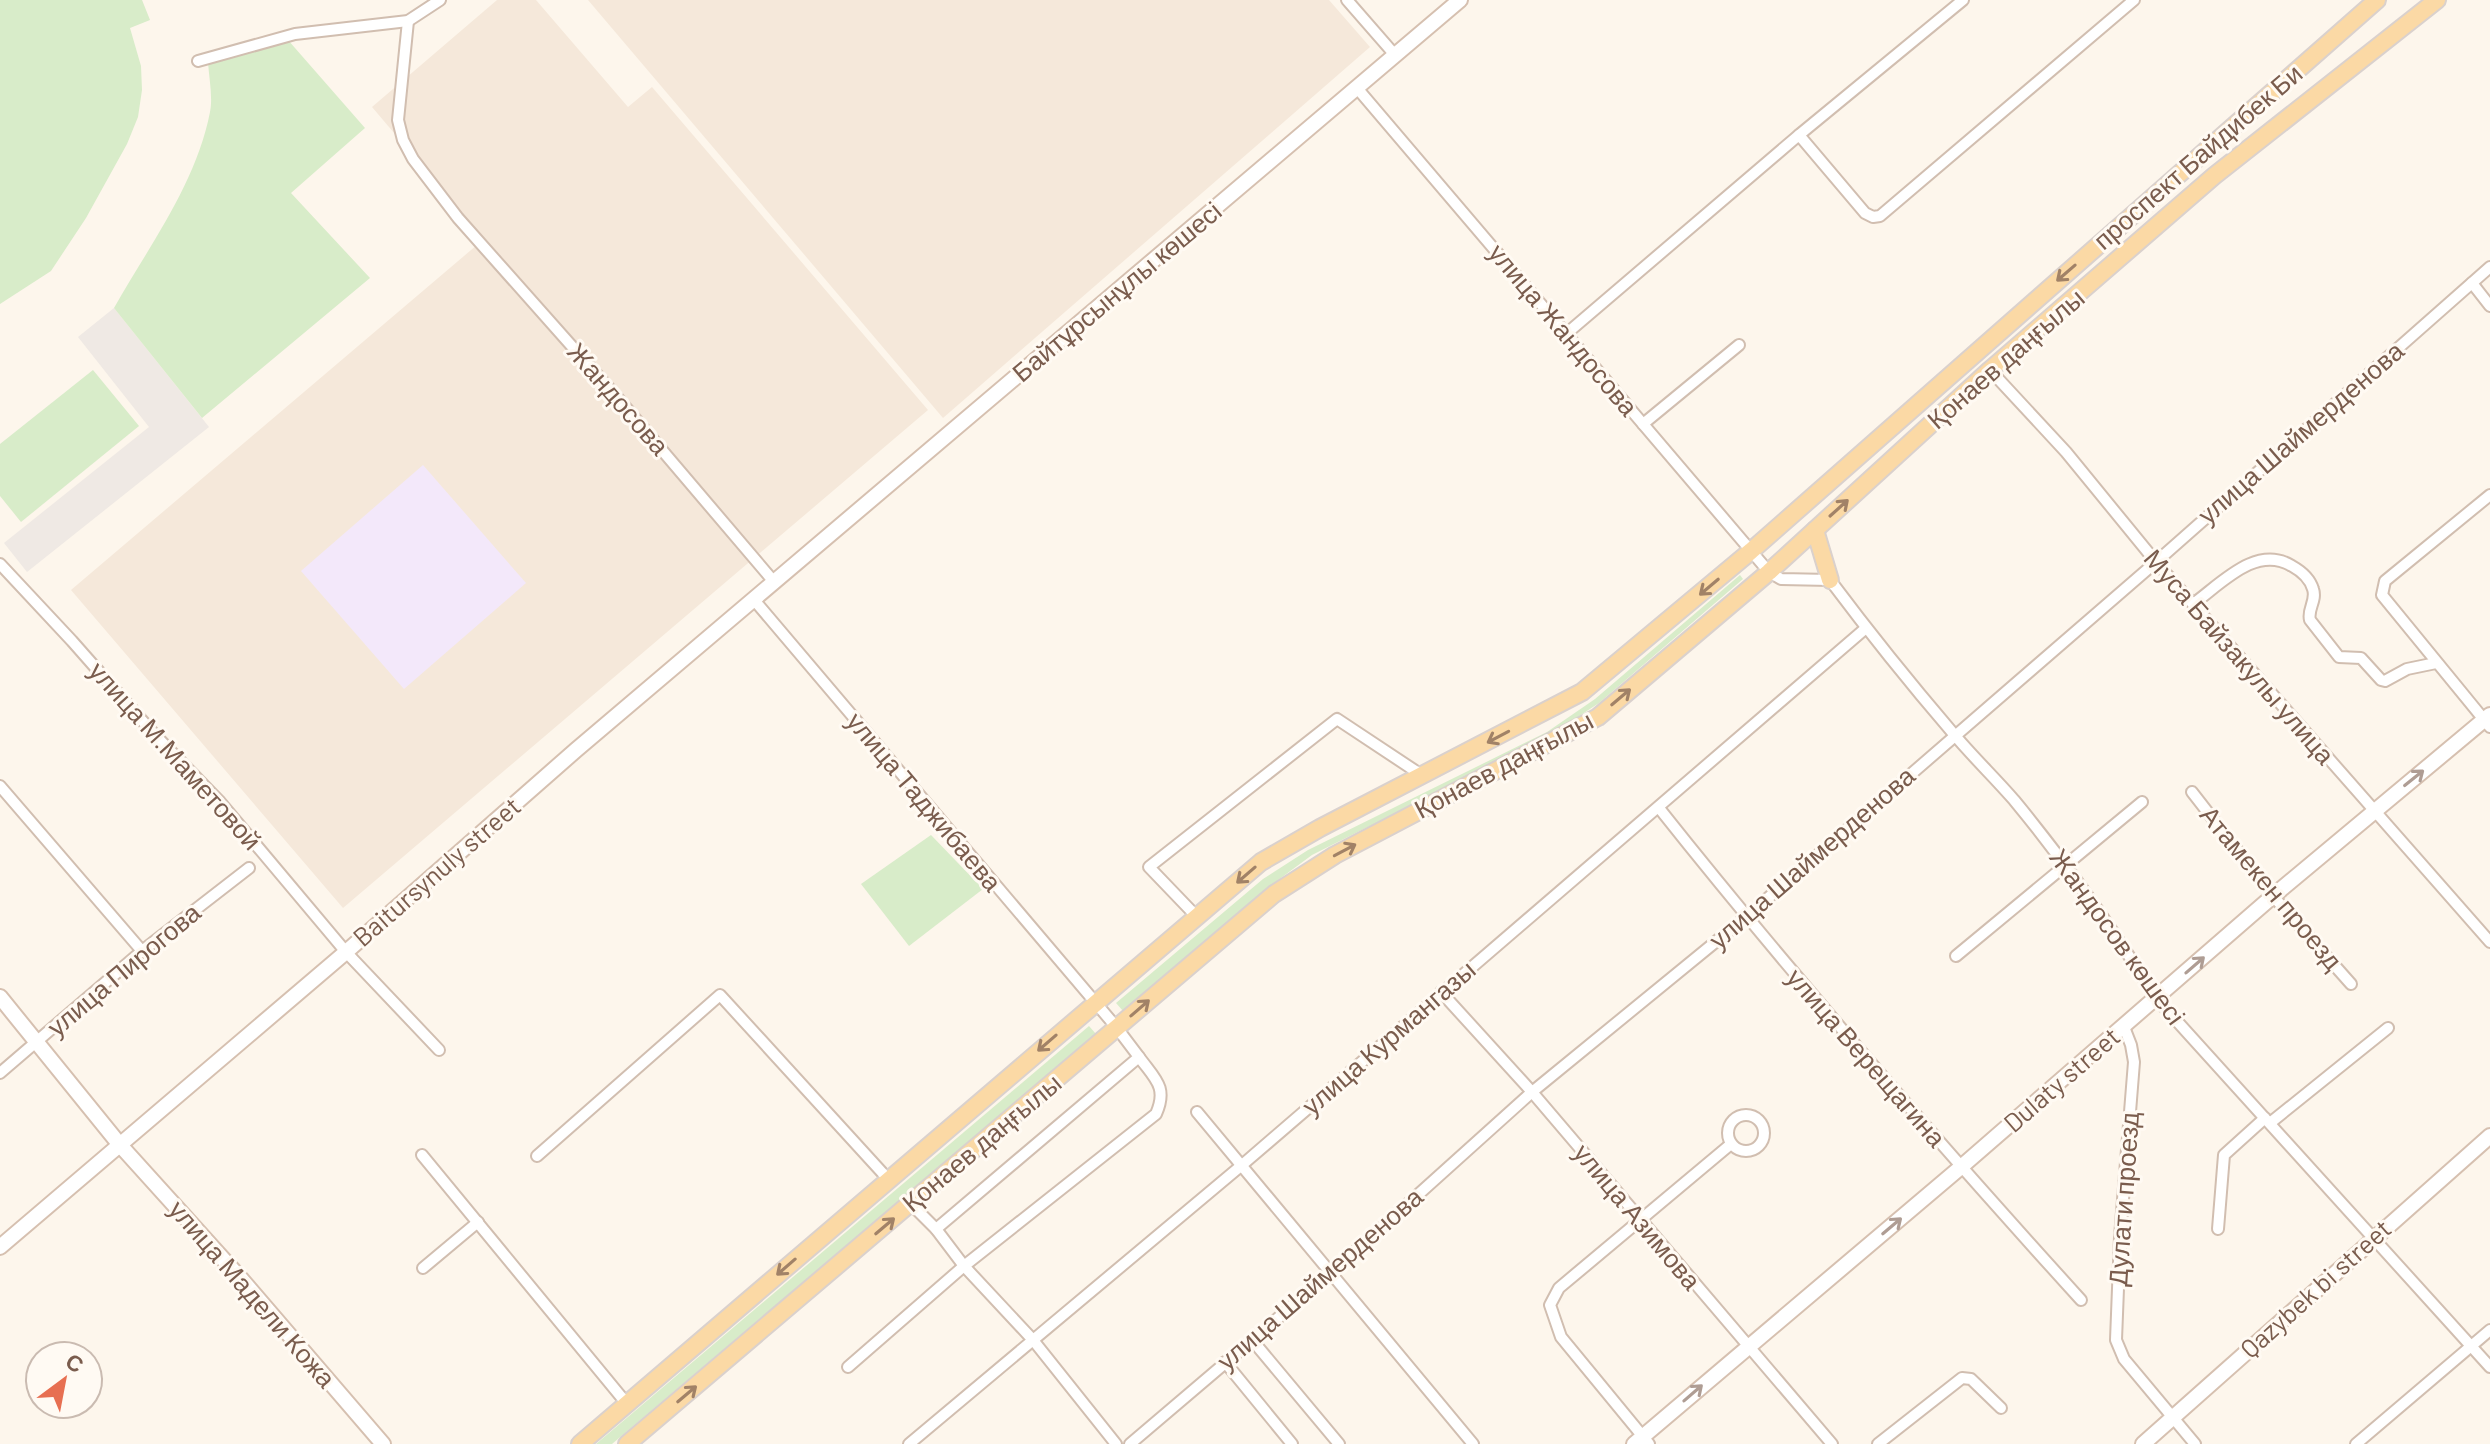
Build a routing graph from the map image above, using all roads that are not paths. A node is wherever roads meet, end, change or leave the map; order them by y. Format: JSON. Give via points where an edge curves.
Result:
{"nodes":[{"id":1,"x":440,"y":0,"type":"edge"},
{"id":2,"x":1460,"y":0,"type":"edge"},
{"id":3,"x":1963,"y":0,"type":"edge"},
{"id":4,"x":2134,"y":0,"type":"edge"},
{"id":5,"x":2377,"y":0,"type":"edge"},
{"id":6,"x":2437,"y":0,"type":"edge"},
{"id":7,"x":1352,"y":2,"type":"edge"},
{"id":8,"x":408,"y":21,"type":"junction"},
{"id":9,"x":1395,"y":55,"type":"junction"},
{"id":10,"x":198,"y":61,"type":"dead end"},
{"id":11,"x":1357,"y":88,"type":"junction"},
{"id":12,"x":1799,"y":135,"type":"junction"},
{"id":13,"x":2490,"y":267,"type":"edge"},
{"id":14,"x":2472,"y":283,"type":"junction"},
{"id":15,"x":2490,"y":306,"type":"edge"},
{"id":16,"x":1566,"y":334,"type":"junction"},
{"id":17,"x":1739,"y":345,"type":"dead end"},
{"id":18,"x":1990,"y":370,"type":"junction"},
{"id":19,"x":1643,"y":424,"type":"junction"},
{"id":20,"x":2490,"y":495,"type":"edge"},
{"id":21,"x":1815,"y":530,"type":"junction"},
{"id":22,"x":1768,"y":537,"type":"joint"},
{"id":23,"x":1751,"y":551,"type":"junction"},
{"id":24,"x":2156,"y":562,"type":"junction"},
{"id":25,"x":0,"y":564,"type":"edge"},
{"id":26,"x":1769,"y":572,"type":"junction"},
{"id":27,"x":1830,"y":580,"type":"junction"},
{"id":28,"x":775,"y":583,"type":"junction"},
{"id":29,"x":755,"y":601,"type":"junction"},
{"id":30,"x":2193,"y":604,"type":"junction"},
{"id":31,"x":1866,"y":628,"type":"junction"},
{"id":32,"x":2436,"y":663,"type":"junction"},
{"id":33,"x":2488,"y":721,"type":"edge"},
{"id":34,"x":1954,"y":735,"type":"junction"},
{"id":35,"x":1423,"y":776,"type":"junction"},
{"id":36,"x":0,"y":786,"type":"edge"},
{"id":37,"x":2192,"y":792,"type":"dead end"},
{"id":38,"x":2142,"y":802,"type":"dead end"},
{"id":39,"x":1659,"y":808,"type":"junction"},
{"id":40,"x":2374,"y":811,"type":"junction"},
{"id":41,"x":2066,"y":864,"type":"junction"},
{"id":42,"x":249,"y":868,"type":"dead end"},
{"id":43,"x":2273,"y":896,"type":"junction"},
{"id":44,"x":1197,"y":917,"type":"junction"},
{"id":45,"x":1746,"y":917,"type":"junction"},
{"id":46,"x":2490,"y":942,"type":"edge"},
{"id":47,"x":142,"y":951,"type":"junction"},
{"id":48,"x":346,"y":952,"type":"junction"},
{"id":49,"x":1956,"y":956,"type":"dead end"},
{"id":50,"x":2351,"y":984,"type":"dead end"},
{"id":51,"x":1441,"y":992,"type":"junction"},
{"id":52,"x":0,"y":997,"type":"edge"},
{"id":53,"x":2156,"y":998,"type":"junction"},
{"id":54,"x":1093,"y":1003,"type":"junction"},
{"id":55,"x":2124,"y":1027,"type":"junction"},
{"id":56,"x":1117,"y":1028,"type":"junction"},
{"id":57,"x":2388,"y":1028,"type":"dead end"},
{"id":58,"x":38,"y":1041,"type":"junction"},
{"id":59,"x":439,"y":1050,"type":"dead end"},
{"id":60,"x":1139,"y":1057,"type":"junction"},
{"id":61,"x":0,"y":1073,"type":"edge"},
{"id":62,"x":1532,"y":1092,"type":"junction"},
{"id":63,"x":1197,"y":1112,"type":"dead end"},
{"id":64,"x":2267,"y":1120,"type":"junction"},
{"id":65,"x":2490,"y":1136,"type":"edge"},
{"id":66,"x":1731,"y":1144,"type":"dead end"},
{"id":67,"x":120,"y":1145,"type":"junction"},
{"id":68,"x":422,"y":1155,"type":"dead end"},
{"id":69,"x":537,"y":1156,"type":"dead end"},
{"id":70,"x":1242,"y":1165,"type":"junction"},
{"id":71,"x":1961,"y":1167,"type":"junction"},
{"id":72,"x":888,"y":1179,"type":"junction"},
{"id":73,"x":911,"y":1204,"type":"junction"},
{"id":74,"x":1640,"y":1221,"type":"junction"},
{"id":75,"x":478,"y":1222,"type":"junction"},
{"id":76,"x":936,"y":1229,"type":"junction"},
{"id":77,"x":2218,"y":1229,"type":"dead end"},
{"id":78,"x":2373,"y":1238,"type":"junction"},
{"id":79,"x":0,"y":1247,"type":"edge"},
{"id":80,"x":964,"y":1266,"type":"junction"},
{"id":81,"x":423,"y":1268,"type":"dead end"},
{"id":82,"x":1331,"y":1273,"type":"junction"},
{"id":83,"x":2081,"y":1300,"type":"dead end"},
{"id":84,"x":2490,"y":1330,"type":"edge"},
{"id":85,"x":1033,"y":1340,"type":"junction"},
{"id":86,"x":1253,"y":1341,"type":"junction"},
{"id":87,"x":2472,"y":1346,"type":"junction"},
{"id":88,"x":1747,"y":1347,"type":"junction"},
{"id":89,"x":1225,"y":1362,"type":"junction"},
{"id":90,"x":848,"y":1367,"type":"dead end"},
{"id":91,"x":2490,"y":1367,"type":"edge"},
{"id":92,"x":627,"y":1404,"type":"junction"},
{"id":93,"x":2001,"y":1408,"type":"dead end"},
{"id":94,"x":2174,"y":1418,"type":"junction"},
{"id":95,"x":1642,"y":1441,"type":"edge"},
{"id":96,"x":383,"y":1444,"type":"edge"},
{"id":97,"x":580,"y":1444,"type":"edge"},
{"id":98,"x":627,"y":1444,"type":"edge"},
{"id":99,"x":909,"y":1444,"type":"edge"},
{"id":100,"x":1116,"y":1444,"type":"edge"},
{"id":101,"x":1130,"y":1444,"type":"edge"},
{"id":102,"x":1292,"y":1444,"type":"edge"},
{"id":103,"x":1339,"y":1444,"type":"edge"},
{"id":104,"x":1473,"y":1444,"type":"edge"},
{"id":105,"x":1832,"y":1444,"type":"edge"},
{"id":106,"x":1878,"y":1444,"type":"edge"},
{"id":107,"x":2143,"y":1444,"type":"edge"},
{"id":108,"x":2195,"y":1444,"type":"edge"},
{"id":109,"x":2356,"y":1444,"type":"edge"}],
"edges":[{"from":1,"to":8,"type":"street"},
{"from":2,"to":9,"type":"main road","name":"Байтұрсынұлы көшесі"},
{"from":3,"to":12,"type":"street"},
{"from":4,"to":12,"type":"street","via":[[1880,216],[1865,213]]},
{"from":5,"to":22,"type":"main road","name":"проспект Байдибек Би","one_way":true},
{"from":6,"to":18,"type":"main road","name":"Қонаев даңғылы","via":[[2214,176]]},
{"from":7,"to":9,"type":"street"},
{"from":8,"to":10,"type":"street","via":[[295,34]]},
{"from":8,"to":28,"type":"street","name":"Жандосова","via":[[398,120],[413,159],[458,218]]},
{"from":9,"to":11,"type":"main road","name":"Байтұрсынұлы көшесі"},
{"from":11,"to":16,"type":"street","name":"улица Жандосова"},
{"from":11,"to":28,"type":"main road","name":"Байтұрсынұлы көшесі"},
{"from":12,"to":16,"type":"street"},
{"from":13,"to":14,"type":"street","name":"улица Шаймерденова"},
{"from":14,"to":15,"type":"street"},
{"from":14,"to":24,"type":"street","name":"улица Шаймерденова"},
{"from":16,"to":19,"type":"street","name":"улица Жандосова"},
{"from":17,"to":19,"type":"street"},
{"from":21,"to":18,"type":"main road","name":"Қонаев даңғылы","one_way":true},
{"from":18,"to":24,"type":"street","name":"Муса Байзакулы улица"},
{"from":19,"to":23,"type":"street","name":"улица Жандосова"},
{"from":20,"to":32,"type":"street","via":[[2382,588],[2382,595]]},
{"from":21,"to":26,"type":"main road","name":"Қонаев даңғылы"},
{"from":21,"to":27,"type":"main road"},
{"from":22,"to":23,"type":"main road","name":"Қонаев даңғылы"},
{"from":23,"to":26,"type":"street","name":"улица Жандосова"},
{"from":23,"to":35,"type":"main road","name":"Қонаев даңғылы","one_way":true,"via":[[1582,692]]},
{"from":24,"to":30,"type":"street","name":"Муса Байзакулы улица"},
{"from":24,"to":34,"type":"street","name":"улица Шаймерденова"},
{"from":25,"to":48,"type":"street","name":"улица М.Маметовой","via":[[220,802]]},
{"from":26,"to":27,"type":"street","via":[[1781,579]]},
{"from":56,"to":26,"type":"main road","name":"Қонаев даңғылы","one_way":true,"via":[[1286,886],[1598,717]]},
{"from":27,"to":31,"type":"street","name":"Жандосов көшесі"},
{"from":28,"to":29,"type":"main road","name":"Байтұрсынұлы көшесі"},
{"from":29,"to":48,"type":"main road","name":"Baitursynuly street"},
{"from":29,"to":54,"type":"street","name":"улица Таджибаева"},
{"from":30,"to":32,"type":"street","via":[[2255,560],[2280,560],[2309,581],[2314,598],[2310,620],[2339,657],[2361,658],[2385,681]]},
{"from":30,"to":40,"type":"street","name":"Муса Байзакулы улица"},
{"from":31,"to":34,"type":"street","name":"Жандосов көшесі"},
{"from":31,"to":39,"type":"street","name":"улица Курмангазы"},
{"from":32,"to":33,"type":"street"},
{"from":40,"to":33,"type":"main road","name":"Dulaty street","one_way":true},
{"from":34,"to":41,"type":"street","name":"Жандосов көшесі"},
{"from":34,"to":45,"type":"street","name":"улица Шаймерденова"},
{"from":35,"to":44,"type":"main road","name":"Қонаев даңғылы","one_way":true,"via":[[1261,862]]},
{"from":35,"to":44,"type":"street","via":[[1337,719],[1149,867]]},
{"from":36,"to":47,"type":"street"},
{"from":37,"to":43,"type":"street","name":"Атамекен проезд"},
{"from":38,"to":41,"type":"street"},
{"from":39,"to":45,"type":"street","name":"улица Верещагина"},
{"from":39,"to":51,"type":"street","name":"улица Курмангазы"},
{"from":40,"to":43,"type":"main road","name":"Dulaty street"},
{"from":40,"to":46,"type":"street","name":"Муса Байзакулы улица"},
{"from":41,"to":49,"type":"street"},
{"from":41,"to":53,"type":"street","name":"Жандосов көшесі"},
{"from":42,"to":47,"type":"street","name":"улица Пирогова"},
{"from":43,"to":50,"type":"street","name":"Атамекен проезд"},
{"from":53,"to":43,"type":"main road","name":"Dulaty street","one_way":true},
{"from":44,"to":54,"type":"main road","name":"Қонаев даңғылы"},
{"from":45,"to":62,"type":"street","name":"улица Шаймерденова"},
{"from":45,"to":71,"type":"street","name":"улица Верещагина"},
{"from":47,"to":58,"type":"street","name":"улица Пирогова"},
{"from":48,"to":59,"type":"street","name":"улица М.Маметовой"},
{"from":48,"to":67,"type":"main road","name":"Baitursynuly street"},
{"from":51,"to":62,"type":"street","name":"улица Азимова"},
{"from":51,"to":70,"type":"street","name":"улица Курмангазы"},
{"from":52,"to":58,"type":"main road","name":"улица Мадели Кожа"},
{"from":53,"to":55,"type":"main road","name":"Dulaty street"},
{"from":53,"to":64,"type":"street","name":"Жандосов көшесі"},
{"from":54,"to":56,"type":"street","name":"улица Таджибаева"},
{"from":54,"to":72,"type":"main road","name":"Қонаев даңғылы","one_way":true},
{"from":55,"to":71,"type":"main road","name":"Dulaty street"},
{"from":55,"to":94,"type":"street","name":"Дулати проезд","via":[[2134,1062],[2116,1332],[2132,1369]]},
{"from":56,"to":60,"type":"street","name":"улица Таджибаева"},
{"from":56,"to":73,"type":"main road","name":"Қонаев даңғылы"},
{"from":57,"to":64,"type":"street"},
{"from":58,"to":61,"type":"street","name":"улица Пирогова"},
{"from":58,"to":67,"type":"main road","name":"улица Мадели Кожа"},
{"from":60,"to":76,"type":"street"},
{"from":60,"to":80,"type":"street","name":"улица Таджибаева","via":[[1161,1088],[1156,1114]]},
{"from":62,"to":74,"type":"street","name":"улица Азимова"},
{"from":62,"to":82,"type":"street","name":"улица Шаймерденова"},
{"from":63,"to":70,"type":"street"},
{"from":64,"to":77,"type":"street","via":[[2224,1155]]},
{"from":64,"to":78,"type":"street","name":"Жандосов көшесі"},
{"from":65,"to":78,"type":"main road","name":"Qazybek bi street"},
{"from":66,"to":74,"type":"street"},
{"from":67,"to":79,"type":"main road","name":"Baitursynuly street"},
{"from":67,"to":96,"type":"main road","name":"улица Мадели Кожа"},
{"from":68,"to":75,"type":"street"},
{"from":69,"to":72,"type":"street","via":[[720,995]]},
{"from":70,"to":82,"type":"street"},
{"from":70,"to":85,"type":"street","name":"улица Курмангазы"},
{"from":71,"to":83,"type":"street","name":"улица Верещагина"},
{"from":88,"to":71,"type":"main road","name":"Dulaty street","one_way":true},
{"from":72,"to":92,"type":"main road","name":"Қонаев даңғылы","one_way":true},
{"from":73,"to":76,"type":"street"},
{"from":98,"to":73,"type":"main road","name":"Қонаев даңғылы","one_way":true},
{"from":74,"to":88,"type":"street","name":"улица Азимова"},
{"from":74,"to":95,"type":"street","via":[[1559,1288],[1550,1305],[1561,1337]]},
{"from":75,"to":81,"type":"street"},
{"from":75,"to":92,"type":"street"},
{"from":76,"to":80,"type":"street"},
{"from":78,"to":87,"type":"street","name":"Жандосов көшесі"},
{"from":78,"to":94,"type":"main road","name":"Qazybek bi street"},
{"from":80,"to":85,"type":"street"},
{"from":80,"to":90,"type":"street","name":"улица Таджибаева"},
{"from":82,"to":86,"type":"street","name":"улица Шаймерденова"},
{"from":82,"to":104,"type":"street"},
{"from":84,"to":87,"type":"street"},
{"from":85,"to":99,"type":"street","name":"улица Курмангазы"},
{"from":85,"to":100,"type":"street"},
{"from":86,"to":89,"type":"street","name":"улица Шаймерденова"},
{"from":86,"to":103,"type":"street"},
{"from":87,"to":91,"type":"street","name":"Жандосов көшесі"},
{"from":87,"to":109,"type":"street"},
{"from":95,"to":88,"type":"main road","name":"Dulaty street","one_way":true},
{"from":88,"to":105,"type":"street","name":"улица Азимова"},
{"from":89,"to":101,"type":"street","name":"улица Шаймерденова"},
{"from":89,"to":102,"type":"street"},
{"from":92,"to":97,"type":"main road","name":"Қонаев даңғылы"},
{"from":93,"to":106,"type":"street","via":[[1971,1379],[1962,1378]]},
{"from":94,"to":107,"type":"main road","name":"Qazybek bi street"},
{"from":94,"to":108,"type":"street"}]}
